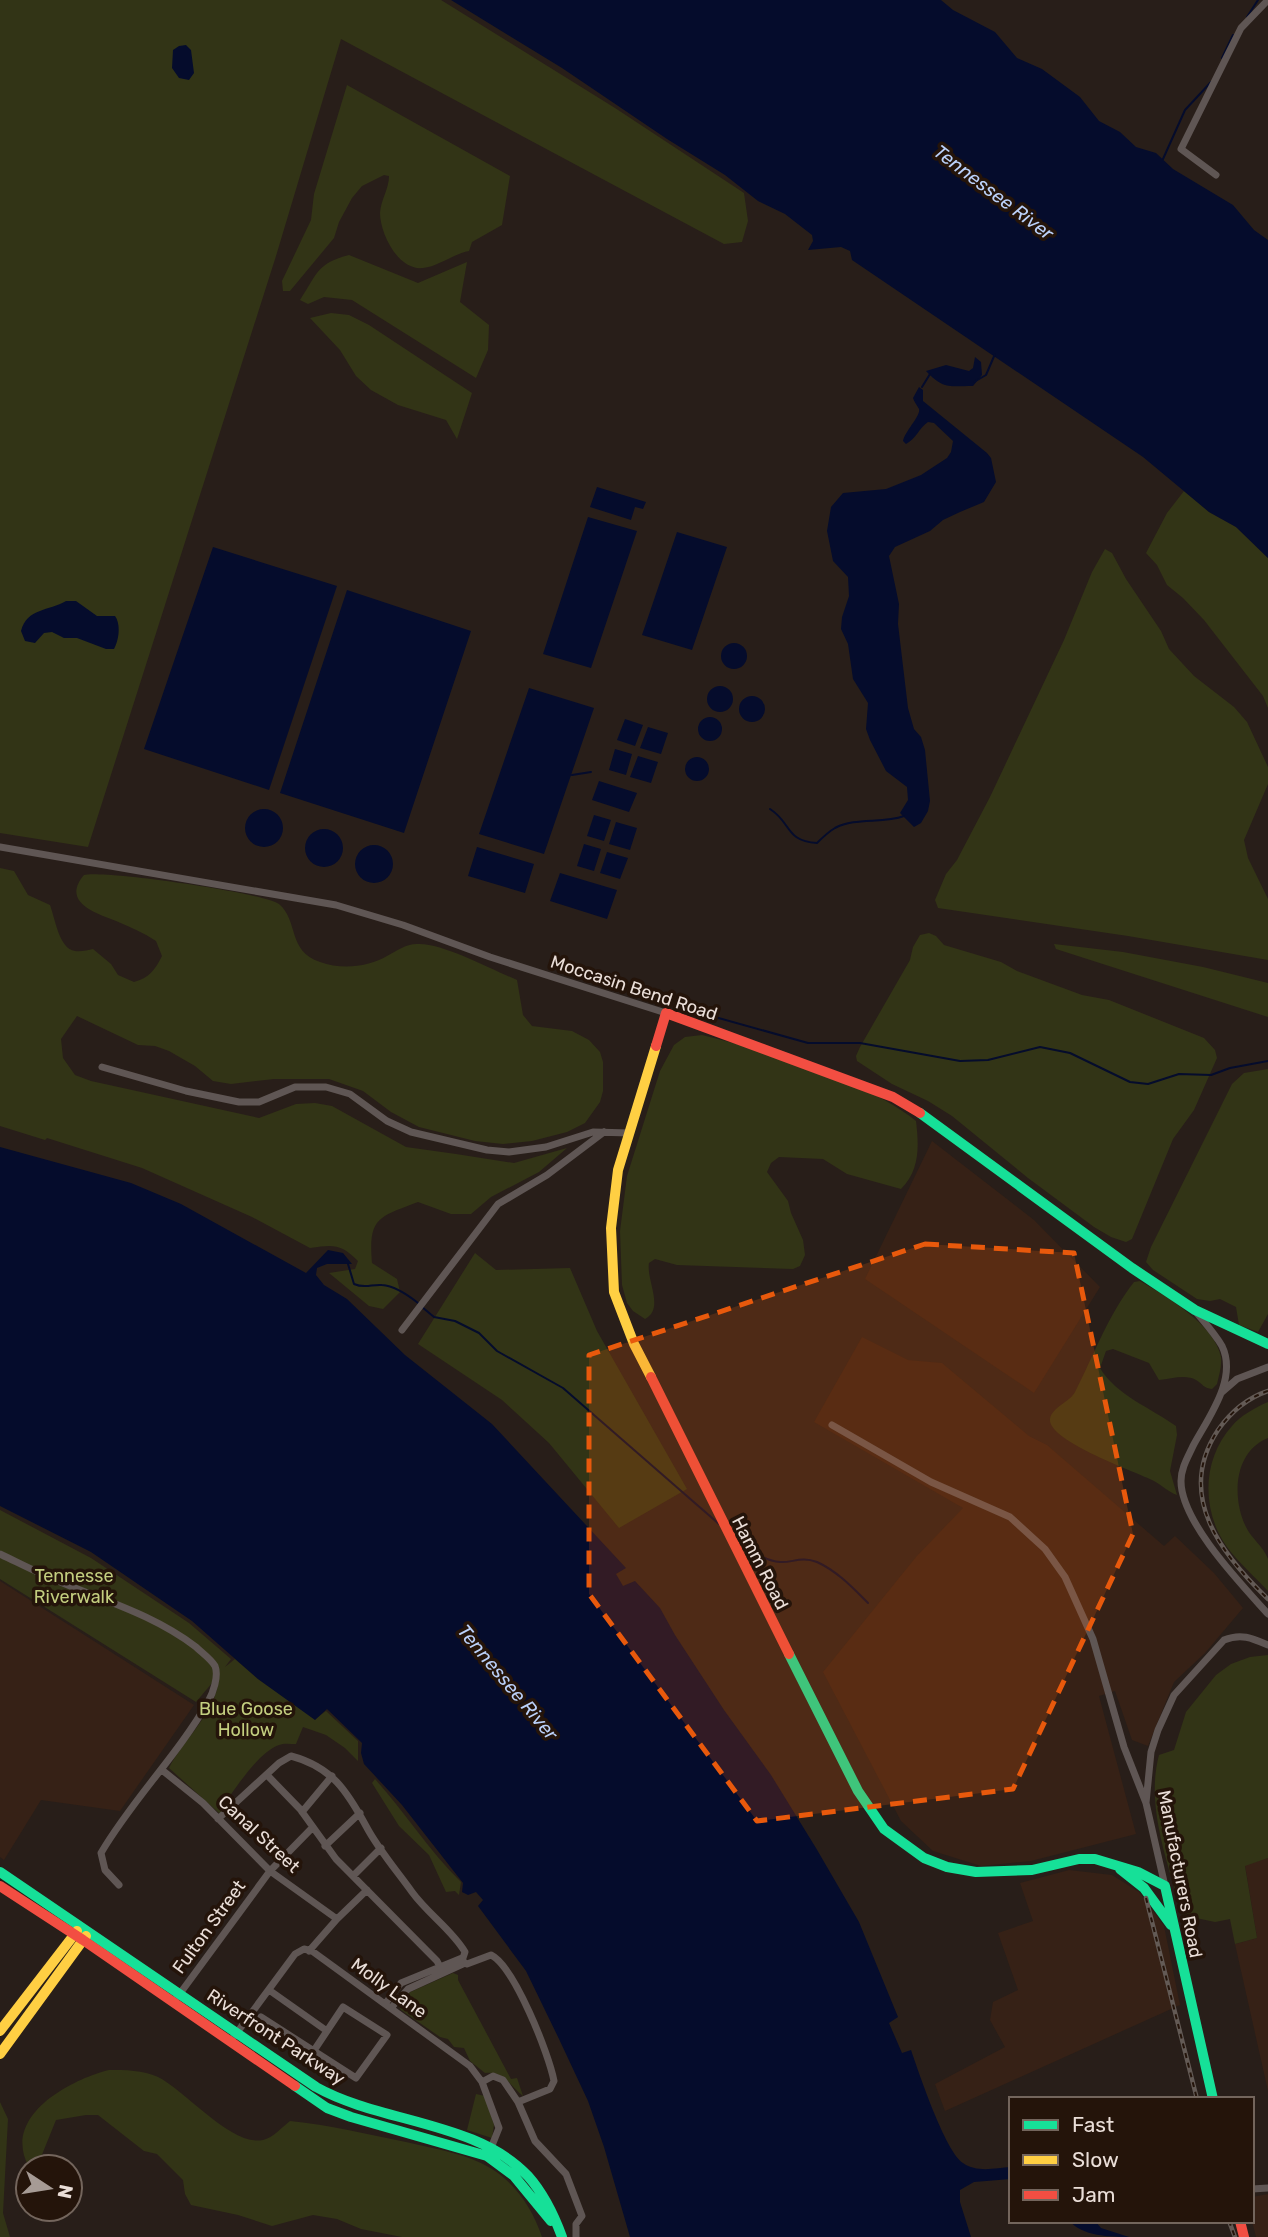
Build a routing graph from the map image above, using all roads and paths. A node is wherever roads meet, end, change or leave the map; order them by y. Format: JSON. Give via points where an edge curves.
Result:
{"nodes":[{"id":1,"x":1268,"y":0,"type":"edge"},
{"id":2,"x":1216,"y":176,"type":"dead end"},
{"id":3,"x":0,"y":847,"type":"edge"},
{"id":4,"x":666,"y":1013,"type":"junction"},
{"id":5,"x":102,"y":1068,"type":"dead end"},
{"id":6,"x":605,"y":1132,"type":"junction"},
{"id":7,"x":630,"y":1133,"type":"junction"},
{"id":8,"x":1195,"y":1310,"type":"junction"},
{"id":9,"x":402,"y":1330,"type":"dead end"},
{"id":10,"x":1268,"y":1344,"type":"edge"},
{"id":11,"x":1268,"y":1367,"type":"edge"},
{"id":12,"x":1222,"y":1392,"type":"junction"},
{"id":13,"x":832,"y":1425,"type":"dead end"},
{"id":14,"x":0,"y":1554,"type":"edge"},
{"id":15,"x":1268,"y":1614,"type":"edge"},
{"id":16,"x":1268,"y":1645,"type":"edge"},
{"id":17,"x":162,"y":1770,"type":"junction"},
{"id":18,"x":268,"y":1776,"type":"junction"},
{"id":19,"x":332,"y":1776,"type":"junction"},
{"id":20,"x":1146,"y":1803,"type":"junction"},
{"id":21,"x":302,"y":1812,"type":"junction"},
{"id":22,"x":360,"y":1813,"type":"junction"},
{"id":23,"x":218,"y":1819,"type":"junction"},
{"id":24,"x":313,"y":1827,"type":"junction"},
{"id":25,"x":326,"y":1846,"type":"junction"},
{"id":26,"x":381,"y":1849,"type":"junction"},
{"id":27,"x":1111,"y":1863,"type":"junction"},
{"id":28,"x":0,"y":1871,"type":"edge"},
{"id":29,"x":270,"y":1871,"type":"junction"},
{"id":30,"x":353,"y":1876,"type":"junction"},
{"id":31,"x":119,"y":1885,"type":"dead end"},
{"id":32,"x":0,"y":1886,"type":"edge"},
{"id":33,"x":1165,"y":1886,"type":"junction"},
{"id":34,"x":367,"y":1890,"type":"junction"},
{"id":35,"x":337,"y":1919,"type":"junction"},
{"id":36,"x":86,"y":1928,"type":"junction"},
{"id":37,"x":1174,"y":1929,"type":"junction"},
{"id":38,"x":73,"y":1934,"type":"junction"},
{"id":39,"x":83,"y":1940,"type":"junction"},
{"id":40,"x":309,"y":1951,"type":"junction"},
{"id":41,"x":466,"y":1961,"type":"junction"},
{"id":42,"x":440,"y":1967,"type":"junction"},
{"id":43,"x":269,"y":1990,"type":"junction"},
{"id":44,"x":180,"y":1993,"type":"junction"},
{"id":45,"x":173,"y":2003,"type":"junction"},
{"id":46,"x":388,"y":2006,"type":"junction"},
{"id":47,"x":261,"y":2018,"type":"dead end"},
{"id":48,"x":0,"y":2031,"type":"edge"},
{"id":49,"x":327,"y":2031,"type":"junction"},
{"id":50,"x":238,"y":2032,"type":"junction"},
{"id":51,"x":230,"y":2042,"type":"junction"},
{"id":52,"x":313,"y":2052,"type":"junction"},
{"id":53,"x":0,"y":2054,"type":"edge"},
{"id":54,"x":482,"y":2082,"type":"junction"},
{"id":55,"x":1213,"y":2097,"type":"edge"},
{"id":56,"x":518,"y":2102,"type":"junction"},
{"id":57,"x":490,"y":2153,"type":"junction"},
{"id":58,"x":560,"y":2237,"type":"edge"},
{"id":59,"x":576,"y":2237,"type":"edge"}],
"edges":[{"from":1,"to":2,"type":"street","via":[[1241,28],[1181,149]]},
{"from":3,"to":4,"type":"street","name":"Moccasin Bend Road","via":[[336,905]]},
{"from":4,"to":7,"type":"main road","name":"Hamm Road"},
{"from":4,"to":8,"type":"main road","name":"Moccasin Bend Road","via":[[892,1097],[933,1121]]},
{"from":5,"to":6,"type":"street","via":[[239,1102],[259,1102],[295,1087],[326,1087],[350,1094],[411,1132],[486,1150],[536,1149]]},
{"from":6,"to":7,"type":"street"},
{"from":6,"to":9,"type":"street","via":[[498,1204]]},
{"from":7,"to":27,"type":"main road","name":"Hamm Road","via":[[618,1170],[611,1228],[614,1292],[634,1344],[858,1791],[884,1829],[924,1858],[947,1867],[976,1872],[1032,1870],[1079,1859]]},
{"from":8,"to":10,"type":"main road","name":"Moccasin Bend Road"},
{"from":8,"to":12,"type":"street","via":[[1223,1348]]},
{"from":11,"to":12,"type":"street","via":[[1237,1378]]},
{"from":12,"to":15,"type":"street","via":[[1185,1463],[1182,1490],[1210,1545]]},
{"from":13,"to":20,"type":"street","via":[[931,1482],[1010,1517],[1045,1549],[1065,1577],[1093,1639],[1124,1747]]},
{"from":14,"to":17,"type":"street","via":[[174,1630],[215,1666],[209,1700]]},
{"from":16,"to":20,"type":"street","name":"Manufacturers Road","via":[[1241,1635],[1224,1640],[1186,1679],[1158,1730]]},
{"from":17,"to":23,"type":"street","name":"Canal Street"},
{"from":17,"to":31,"type":"street","via":[[100,1853],[105,1870]]},
{"from":18,"to":19,"type":"street","via":[[290,1756]]},
{"from":18,"to":21,"type":"street"},
{"from":18,"to":23,"type":"street"},
{"from":19,"to":21,"type":"street"},
{"from":19,"to":22,"type":"street"},
{"from":20,"to":33,"type":"street","name":"Manufacturers Road"},
{"from":21,"to":24,"type":"street"},
{"from":22,"to":25,"type":"street"},
{"from":22,"to":26,"type":"street"},
{"from":23,"to":29,"type":"street","name":"Canal Street"},
{"from":24,"to":25,"type":"street"},
{"from":24,"to":29,"type":"street","name":"Fulton Street"},
{"from":25,"to":30,"type":"street"},
{"from":26,"to":30,"type":"street"},
{"from":26,"to":41,"type":"street","via":[[426,1910],[460,1944]]},
{"from":27,"to":33,"type":"main road","name":"Hamm Road"},
{"from":27,"to":37,"type":"main road","via":[[1144,1888]]},
{"from":28,"to":36,"type":"main road","name":"Riverfront Parkway"},
{"from":29,"to":35,"type":"street","name":"Canal Street"},
{"from":29,"to":44,"type":"street","name":"Fulton Street"},
{"from":30,"to":34,"type":"street"},
{"from":32,"to":38,"type":"main road","name":"Riverfront Parkway"},
{"from":33,"to":37,"type":"main road","name":"Manufacturers Road"},
{"from":34,"to":35,"type":"street"},
{"from":34,"to":42,"type":"street"},
{"from":35,"to":40,"type":"street"},
{"from":36,"to":38,"type":"main road"},
{"from":36,"to":39,"type":"main road"},
{"from":36,"to":44,"type":"main road","name":"Riverfront Parkway"},
{"from":37,"to":55,"type":"main road","name":"Manufacturers Road"},
{"from":38,"to":39,"type":"main road","name":"Riverfront Parkway"},
{"from":38,"to":48,"type":"main road"},
{"from":39,"to":45,"type":"main road","name":"Riverfront Parkway"},
{"from":39,"to":53,"type":"main road"},
{"from":40,"to":43,"type":"street","via":[[295,1954]]},
{"from":40,"to":46,"type":"street","name":"Molly Lane"},
{"from":41,"to":42,"type":"street"},
{"from":41,"to":46,"type":"street","via":[[408,1989]]},
{"from":41,"to":56,"type":"street","via":[[489,1954],[498,1958],[543,2043],[554,2084]]},
{"from":42,"to":46,"type":"street","via":[[401,1983]]},
{"from":43,"to":49,"type":"street"},
{"from":43,"to":50,"type":"street"},
{"from":44,"to":45,"type":"street","name":"Fulton Street"},
{"from":44,"to":50,"type":"main road","name":"Riverfront Parkway"},
{"from":45,"to":51,"type":"main road","name":"Riverfront Parkway"},
{"from":46,"to":54,"type":"street","name":"Molly Lane","via":[[470,2066]]},
{"from":47,"to":52,"type":"street"},
{"from":49,"to":52,"type":"street"},
{"from":49,"to":52,"type":"street","via":[[343,2007],[387,2035],[356,2078]]},
{"from":50,"to":51,"type":"street"},
{"from":50,"to":57,"type":"main road","name":"Riverfront Parkway","via":[[328,2094],[462,2135]]},
{"from":51,"to":57,"type":"main road","name":"Riverfront Parkway","via":[[327,2108],[370,2125]]},
{"from":54,"to":56,"type":"street","via":[[499,2077]]},
{"from":54,"to":57,"type":"street","name":"Molly Lane","via":[[499,2127]]},
{"from":56,"to":59,"type":"street","via":[[535,2141],[566,2174],[582,2216],[576,2224]]},
{"from":57,"to":58,"type":"main road","name":"Riverfront Parkway","via":[[538,2203]]}]}
